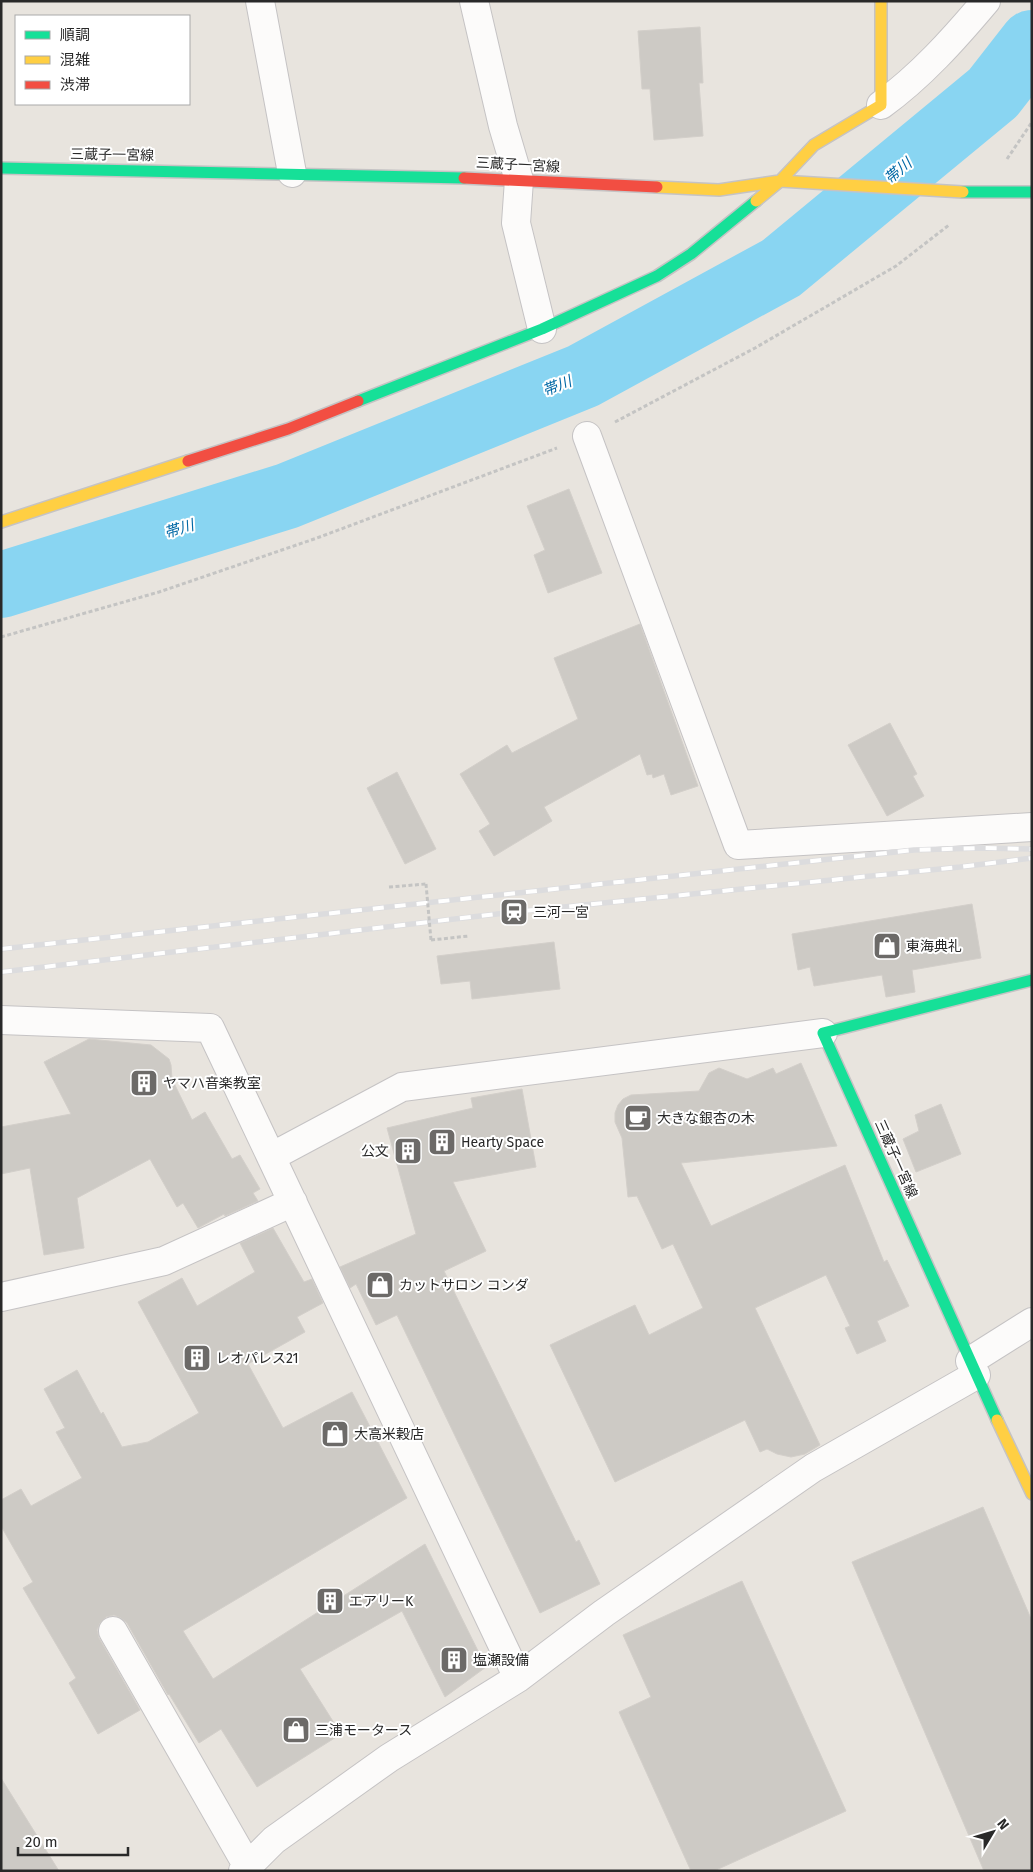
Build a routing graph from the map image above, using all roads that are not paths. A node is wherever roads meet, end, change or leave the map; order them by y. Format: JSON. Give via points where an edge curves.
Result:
{"nodes":[{"id":1,"x":260,"y":1,"type":"edge"},
{"id":2,"x":474,"y":1,"type":"edge"},
{"id":3,"x":881,"y":1,"type":"edge"},
{"id":4,"x":986,"y":1,"type":"edge"},
{"id":5,"x":881,"y":104,"type":"junction"},
{"id":6,"x":1,"y":168,"type":"edge"},
{"id":7,"x":292,"y":172,"type":"junction"},
{"id":8,"x":518,"y":180,"type":"junction"},
{"id":9,"x":780,"y":182,"type":"junction"},
{"id":10,"x":1032,"y":192,"type":"edge"},
{"id":11,"x":542,"y":329,"type":"junction"},
{"id":12,"x":588,"y":436,"type":"road end"},
{"id":13,"x":1,"y":522,"type":"edge"},
{"id":14,"x":1032,"y":827,"type":"edge"},
{"id":15,"x":1032,"y":980,"type":"edge"},
{"id":16,"x":1,"y":1020,"type":"edge"},
{"id":17,"x":823,"y":1033,"type":"junction"},
{"id":18,"x":271,"y":1157,"type":"junction"},
{"id":19,"x":293,"y":1202,"type":"junction"},
{"id":20,"x":1,"y":1297,"type":"edge"},
{"id":21,"x":1032,"y":1322,"type":"edge"},
{"id":22,"x":973,"y":1368,"type":"junction"},
{"id":23,"x":1032,"y":1494,"type":"edge"},
{"id":24,"x":113,"y":1631,"type":"dead end"},
{"id":25,"x":518,"y":1678,"type":"junction"},
{"id":26,"x":245,"y":1868,"type":"edge"}],
"edges":[{"from":1,"to":7,"type":"street"},
{"from":2,"to":8,"type":"street"},
{"from":3,"to":5,"type":"main road"},
{"from":4,"to":5,"type":"street","via":[[951,43],[904,88]]},
{"from":5,"to":9,"type":"main road","via":[[814,145]]},
{"from":6,"to":7,"type":"main road","name":"三蔵子一宮線"},
{"from":7,"to":8,"type":"main road","name":"三蔵子一宮線"},
{"from":8,"to":9,"type":"main road","name":"三蔵子一宮線","via":[[719,190]]},
{"from":8,"to":11,"type":"street","via":[[516,223]]},
{"from":9,"to":10,"type":"main road","name":"三蔵子一宮線","via":[[957,192]]},
{"from":9,"to":11,"type":"main road","via":[[691,254],[656,276]]},
{"from":11,"to":13,"type":"main road","via":[[288,429]]},
{"from":12,"to":14,"type":"street","via":[[738,844]]},
{"from":15,"to":17,"type":"main road"},
{"from":16,"to":18,"type":"street","via":[[210,1028]]},
{"from":17,"to":18,"type":"street","via":[[402,1087]]},
{"from":17,"to":22,"type":"main road","name":"三蔵子一宮線"},
{"from":18,"to":19,"type":"street"},
{"from":19,"to":20,"type":"street","via":[[164,1262]]},
{"from":19,"to":25,"type":"street"},
{"from":21,"to":22,"type":"street"},
{"from":22,"to":23,"type":"main road","name":"三蔵子一宮線"},
{"from":22,"to":25,"type":"street","via":[[812,1468],[604,1613]]},
{"from":24,"to":26,"type":"street"},
{"from":25,"to":26,"type":"street","via":[[389,1758],[274,1840]]}]}
